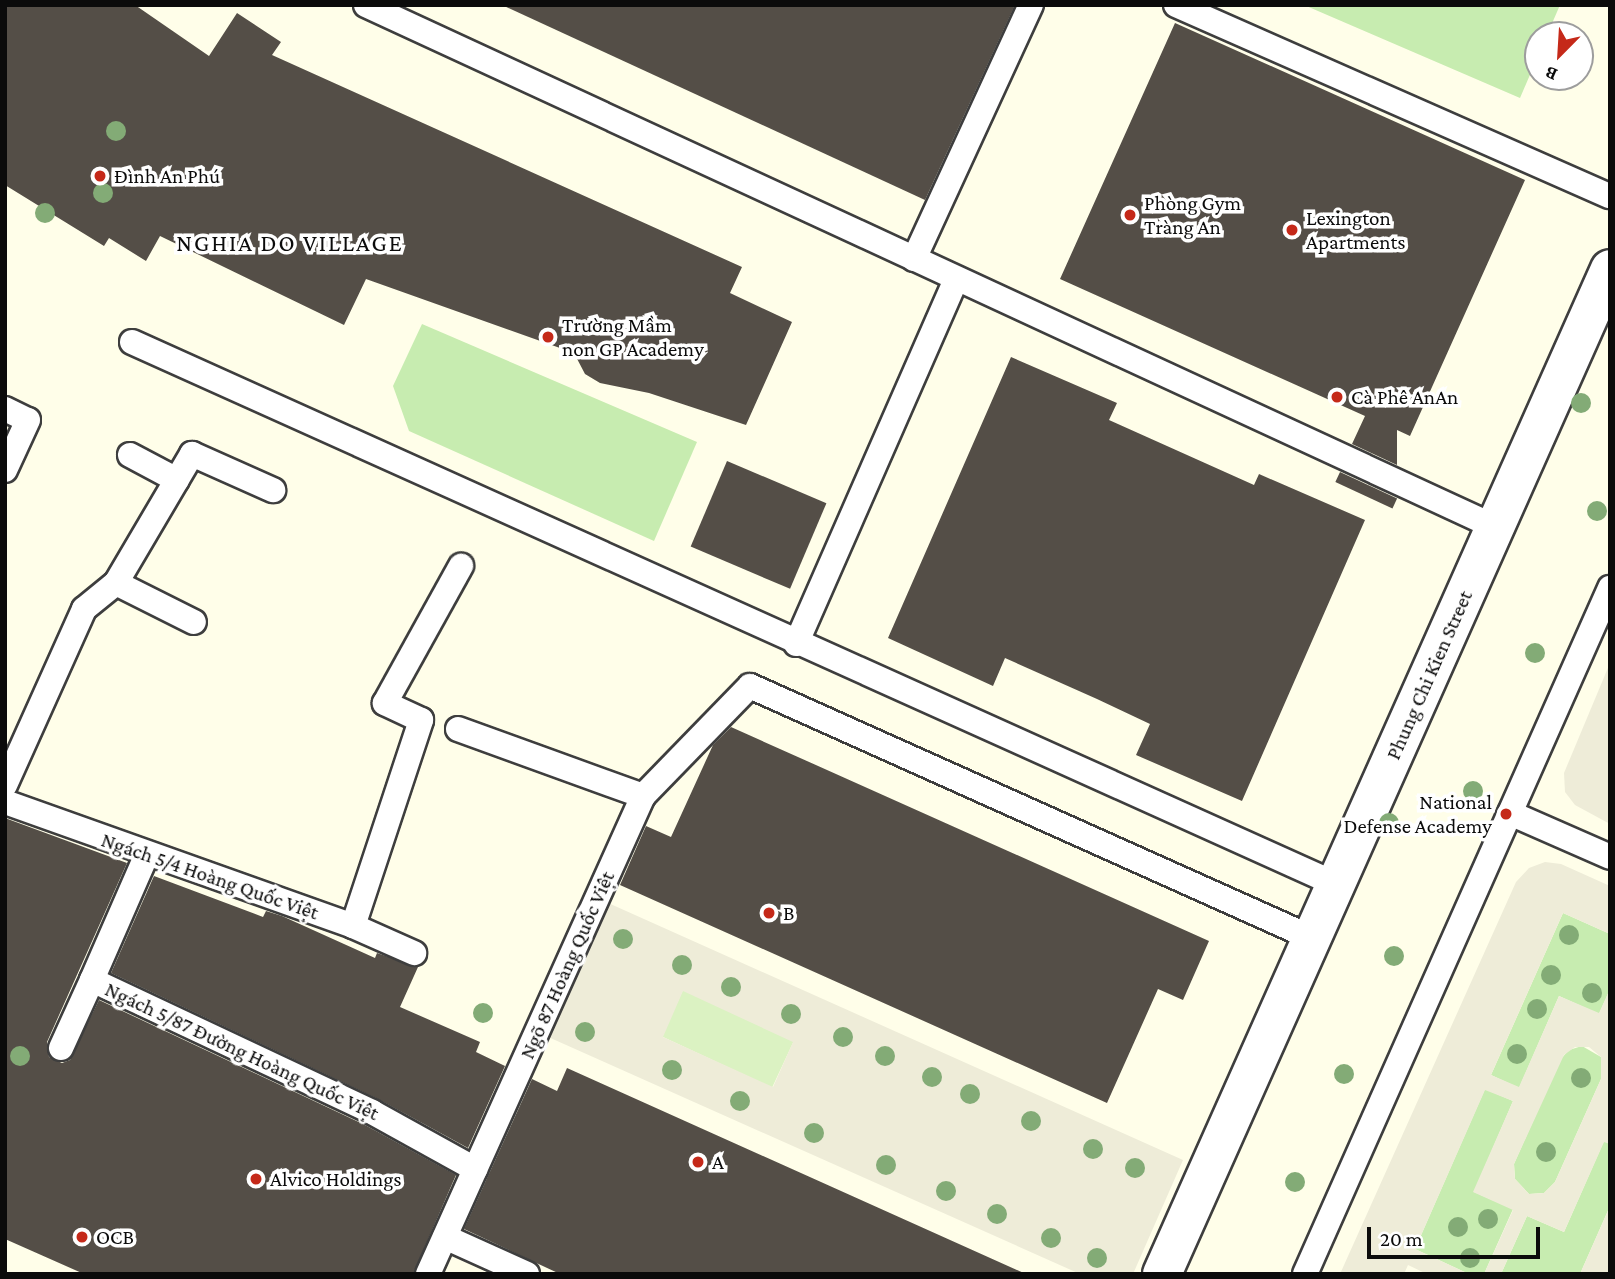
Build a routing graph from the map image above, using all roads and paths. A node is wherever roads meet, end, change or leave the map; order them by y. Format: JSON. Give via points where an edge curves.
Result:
{"nodes":[{"id":1,"x":366,"y":5,"type":"edge"},
{"id":2,"x":1031,"y":5,"type":"edge"},
{"id":3,"x":1176,"y":5,"type":"edge"},
{"id":4,"x":1610,"y":196,"type":"edge"},
{"id":5,"x":914,"y":259,"type":"junction"},
{"id":6,"x":1610,"y":269,"type":"edge"},
{"id":7,"x":956,"y":279,"type":"junction"},
{"id":8,"x":132,"y":342,"type":"dead end"},
{"id":9,"x":5,"y":409,"type":"edge"},
{"id":10,"x":130,"y":455,"type":"dead end"},
{"id":11,"x":5,"y":470,"type":"edge"},
{"id":12,"x":177,"y":480,"type":"junction"},
{"id":13,"x":273,"y":490,"type":"dead end"},
{"id":14,"x":1495,"y":527,"type":"junction"},
{"id":15,"x":461,"y":566,"type":"dead end"},
{"id":16,"x":116,"y":583,"type":"junction"},
{"id":17,"x":1610,"y":588,"type":"edge"},
{"id":18,"x":194,"y":622,"type":"dead end"},
{"id":19,"x":796,"y":644,"type":"junction"},
{"id":20,"x":458,"y":729,"type":"dead end"},
{"id":21,"x":5,"y":785,"type":"edge"},
{"id":22,"x":643,"y":796,"type":"junction"},
{"id":23,"x":5,"y":802,"type":"edge"},
{"id":24,"x":1510,"y":813,"type":"junction"},
{"id":25,"x":147,"y":854,"type":"junction"},
{"id":26,"x":1610,"y":857,"type":"edge"},
{"id":27,"x":1336,"y":884,"type":"junction"},
{"id":28,"x":353,"y":926,"type":"junction"},
{"id":29,"x":1312,"y":938,"type":"junction"},
{"id":30,"x":414,"y":953,"type":"dead end"},
{"id":31,"x":92,"y":980,"type":"junction"},
{"id":32,"x":61,"y":1048,"type":"dead end"},
{"id":33,"x":475,"y":1169,"type":"junction"},
{"id":34,"x":445,"y":1237,"type":"junction"},
{"id":35,"x":428,"y":1274,"type":"edge"},
{"id":36,"x":527,"y":1274,"type":"edge"},
{"id":37,"x":1162,"y":1274,"type":"edge"},
{"id":38,"x":1306,"y":1274,"type":"edge"}],
"edges":[{"from":1,"to":5,"type":"lane"},
{"from":2,"to":5,"type":"lane"},
{"from":3,"to":4,"type":"lane"},
{"from":5,"to":7,"type":"lane"},
{"from":6,"to":14,"type":"street","name":"Phung Chi Kien Street"},
{"from":7,"to":14,"type":"lane"},
{"from":7,"to":19,"type":"lane"},
{"from":8,"to":19,"type":"lane"},
{"from":9,"to":11,"type":"lane","via":[[28,420]]},
{"from":10,"to":12,"type":"lane"},
{"from":12,"to":13,"type":"lane","via":[[192,454]]},
{"from":12,"to":16,"type":"lane"},
{"from":14,"to":27,"type":"street","name":"Phung Chi Kien Street"},
{"from":15,"to":28,"type":"lane","via":[[385,703],[421,720]]},
{"from":16,"to":18,"type":"lane"},
{"from":16,"to":21,"type":"lane","via":[[83,609]]},
{"from":17,"to":24,"type":"lane"},
{"from":19,"to":27,"type":"lane"},
{"from":20,"to":22,"type":"lane"},
{"from":22,"to":29,"type":"lane","name":"Ngõ 87 Hoàng Quốc Việt","via":[[750,686]]},
{"from":22,"to":33,"type":"lane","name":"Ngõ 87 Hoàng Quốc Việt"},
{"from":23,"to":25,"type":"lane","name":"Ngách 5/4 Hoàng Quốc Việt"},
{"from":24,"to":26,"type":"lane"},
{"from":24,"to":38,"type":"lane"},
{"from":25,"to":28,"type":"lane","name":"Ngách 5/4 Hoàng Quốc Việt"},
{"from":25,"to":31,"type":"lane","name":"Ngách 5/87 Đường Hoàng Quốc Việt"},
{"from":27,"to":29,"type":"street","name":"Phung Chi Kien Street"},
{"from":28,"to":30,"type":"lane","name":"Ngách 5/4 Hoàng Quốc Việt"},
{"from":29,"to":37,"type":"street","name":"Phung Chi Kien Street"},
{"from":31,"to":32,"type":"lane"},
{"from":31,"to":33,"type":"lane","name":"Ngách 5/87 Đường Hoàng Quốc Việt","via":[[372,1112]]},
{"from":33,"to":34,"type":"lane","name":"Ngõ 87 Hoàng Quốc Việt"},
{"from":34,"to":35,"type":"lane","name":"Ngõ 87 Hoàng Quốc Việt"},
{"from":34,"to":36,"type":"lane"}]}
